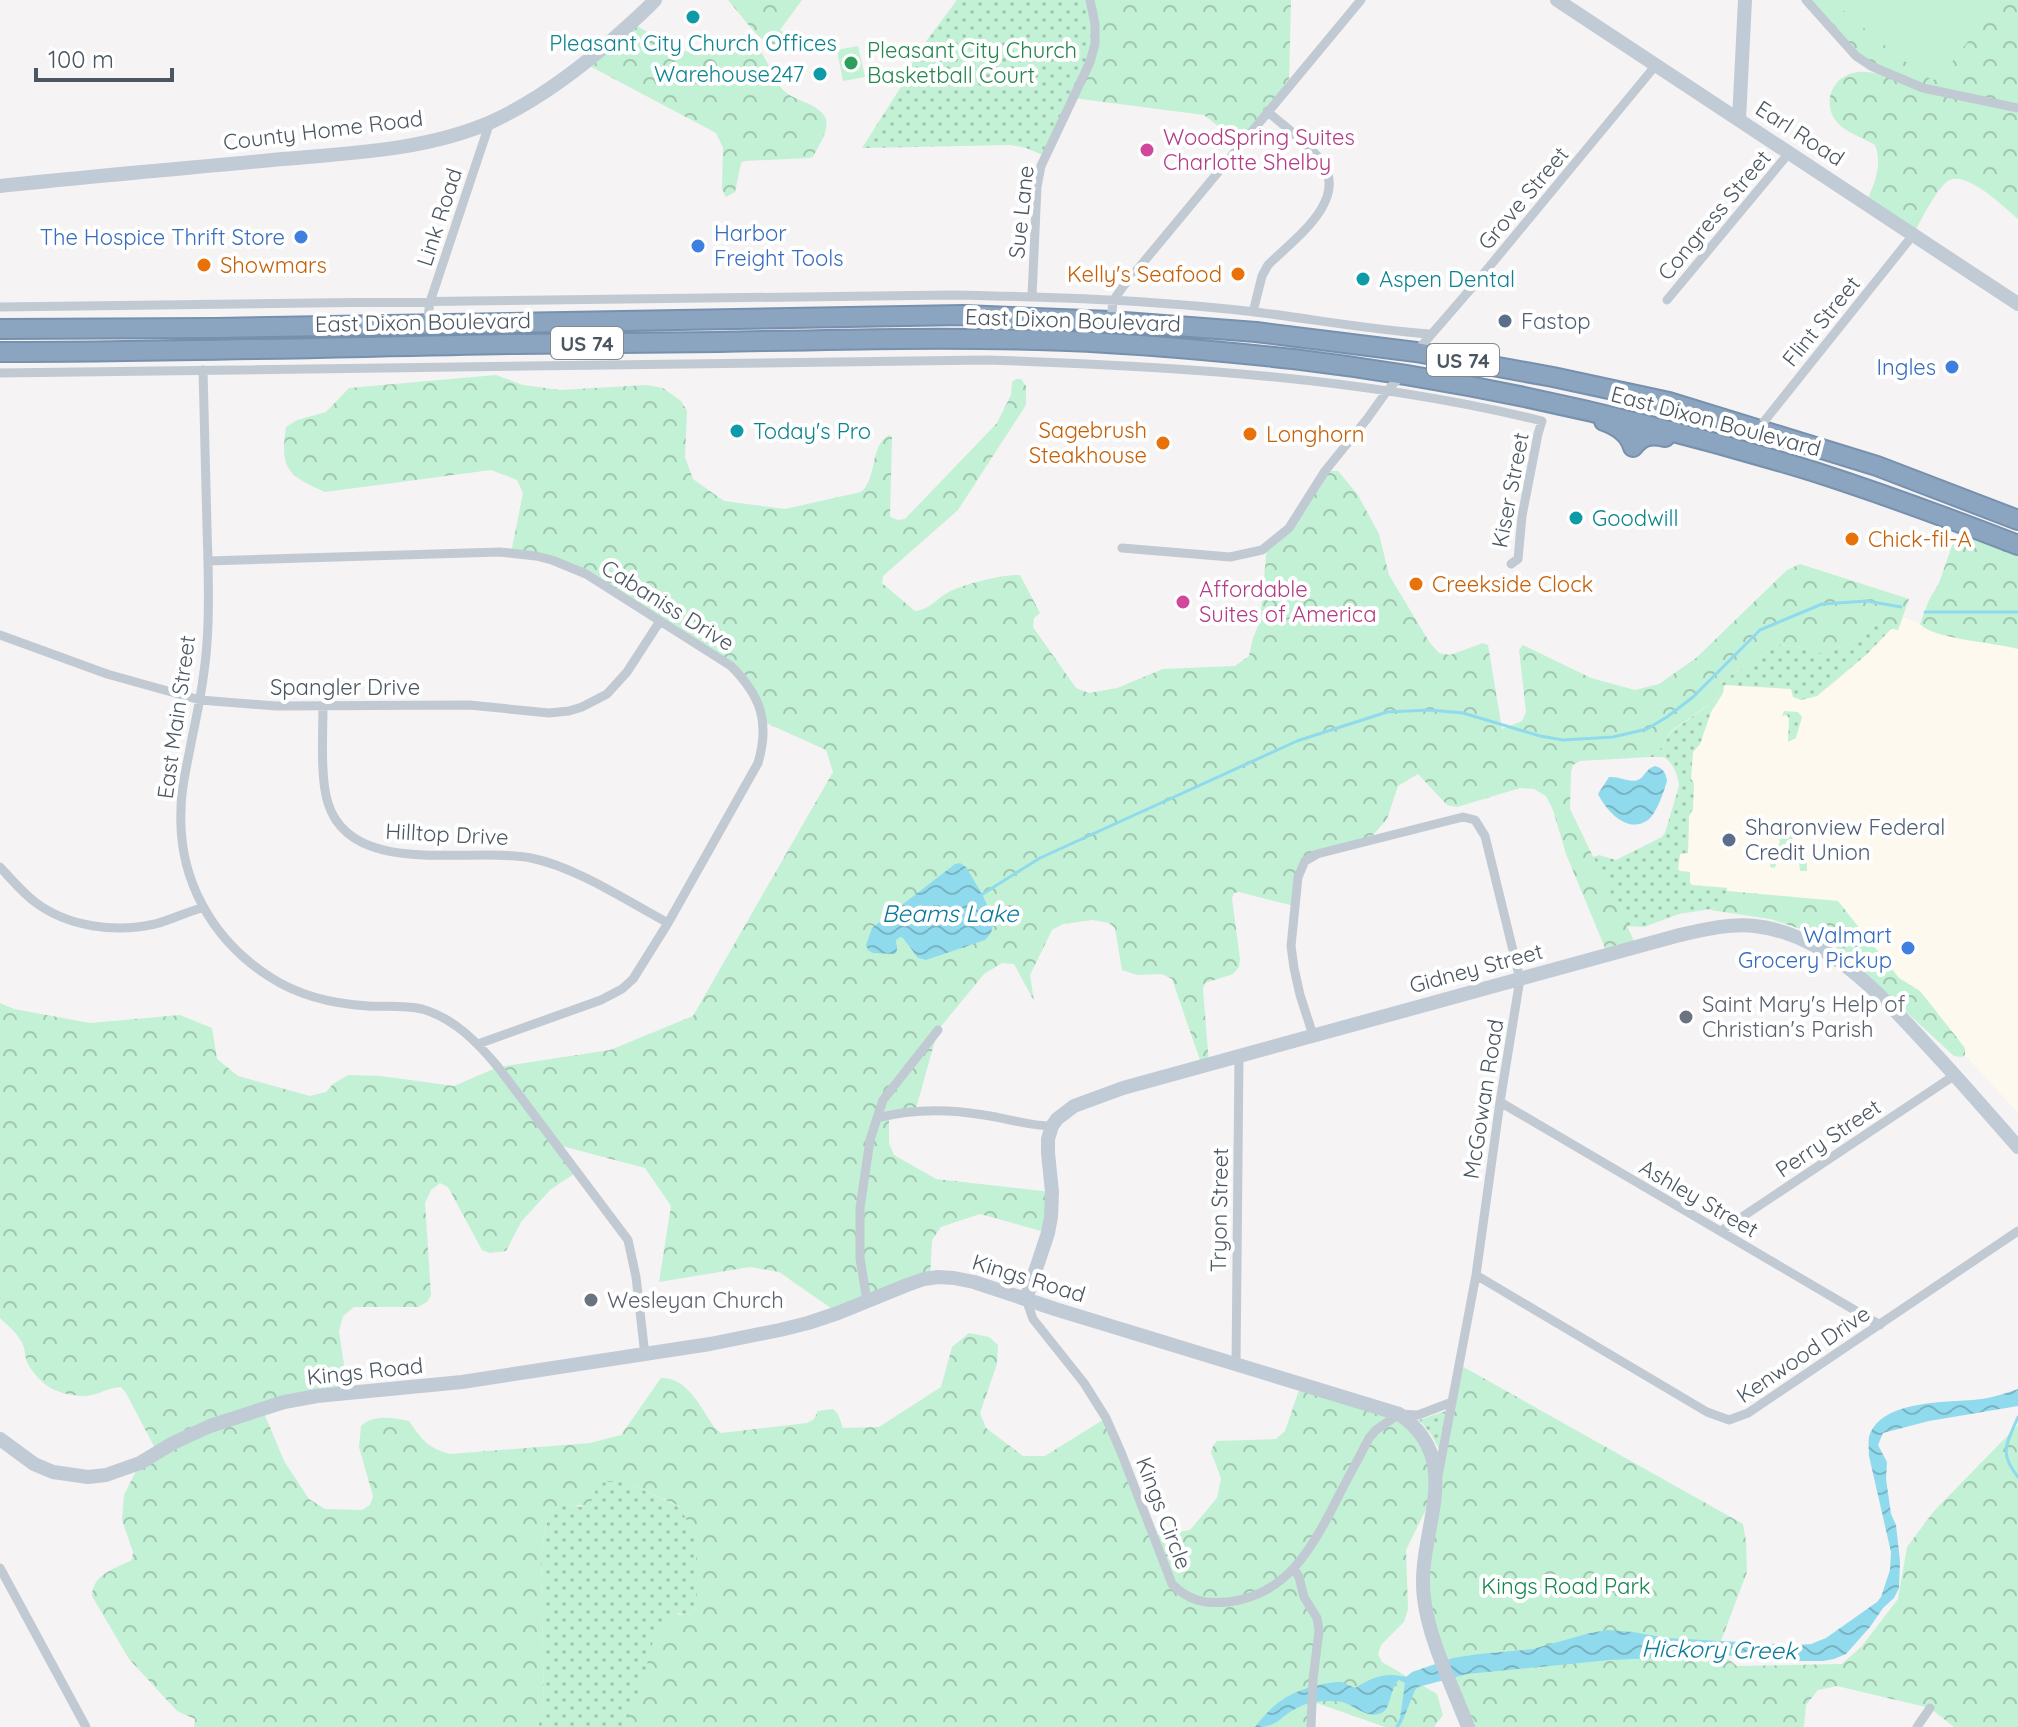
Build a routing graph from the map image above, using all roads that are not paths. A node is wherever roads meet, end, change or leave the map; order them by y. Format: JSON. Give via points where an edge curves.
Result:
{"nodes":[{"id":1,"x":655,"y":0,"type":"edge"},
{"id":2,"x":1090,"y":0,"type":"edge"},
{"id":3,"x":1361,"y":0,"type":"edge"},
{"id":4,"x":1745,"y":0,"type":"edge"},
{"id":5,"x":1806,"y":0,"type":"edge"},
{"id":6,"x":1566,"y":2,"type":"edge"},
{"id":7,"x":1656,"y":65,"type":"junction"},
{"id":8,"x":2018,"y":108,"type":"edge"},
{"id":9,"x":1267,"y":111,"type":"junction"},
{"id":10,"x":1739,"y":120,"type":"junction"},
{"id":11,"x":490,"y":122,"type":"junction"},
{"id":12,"x":1789,"y":153,"type":"junction"},
{"id":13,"x":0,"y":186,"type":"edge"},
{"id":14,"x":1913,"y":235,"type":"junction"},
{"id":15,"x":1032,"y":296,"type":"junction"},
{"id":16,"x":794,"y":297,"type":"junction"},
{"id":17,"x":1667,"y":300,"type":"dead end"},
{"id":18,"x":1113,"y":301,"type":"junction"},
{"id":19,"x":430,"y":302,"type":"junction"},
{"id":20,"x":2018,"y":304,"type":"edge"},
{"id":21,"x":87,"y":306,"type":"junction"},
{"id":22,"x":0,"y":307,"type":"edge"},
{"id":23,"x":1253,"y":312,"type":"junction"},
{"id":24,"x":963,"y":315,"type":"junction"},
{"id":25,"x":794,"y":317,"type":"junction"},
{"id":26,"x":1111,"y":321,"type":"junction"},
{"id":27,"x":427,"y":324,"type":"junction"},
{"id":28,"x":87,"y":328,"type":"junction"},
{"id":29,"x":238,"y":328,"type":"junction"},
{"id":30,"x":0,"y":329,"type":"edge"},
{"id":31,"x":1430,"y":334,"type":"junction"},
{"id":32,"x":807,"y":341,"type":"junction"},
{"id":33,"x":0,"y":342,"type":"edge"},
{"id":34,"x":670,"y":342,"type":"junction"},
{"id":35,"x":0,"y":352,"type":"edge"},
{"id":36,"x":1416,"y":352,"type":"junction"},
{"id":37,"x":1295,"y":360,"type":"junction"},
{"id":38,"x":805,"y":361,"type":"junction"},
{"id":39,"x":99,"y":362,"type":"junction"},
{"id":40,"x":203,"y":370,"type":"junction"},
{"id":41,"x":0,"y":373,"type":"edge"},
{"id":42,"x":1402,"y":375,"type":"junction"},
{"id":43,"x":1553,"y":377,"type":"junction"},
{"id":44,"x":1387,"y":391,"type":"junction"},
{"id":45,"x":1542,"y":421,"type":"joint"},
{"id":46,"x":1757,"y":430,"type":"junction"},
{"id":47,"x":2018,"y":520,"type":"edge"},
{"id":48,"x":2018,"y":545,"type":"edge"},
{"id":49,"x":1122,"y":548,"type":"dead end"},
{"id":50,"x":208,"y":561,"type":"junction"},
{"id":51,"x":1511,"y":564,"type":"dead end"},
{"id":52,"x":660,"y":621,"type":"junction"},
{"id":53,"x":0,"y":635,"type":"edge"},
{"id":54,"x":200,"y":700,"type":"junction"},
{"id":55,"x":323,"y":706,"type":"junction"},
{"id":56,"x":0,"y":867,"type":"edge"},
{"id":57,"x":202,"y":908,"type":"junction"},
{"id":58,"x":668,"y":923,"type":"junction"},
{"id":59,"x":1520,"y":979,"type":"junction"},
{"id":60,"x":938,"y":1030,"type":"dead end"},
{"id":61,"x":1313,"y":1035,"type":"junction"},
{"id":62,"x":478,"y":1044,"type":"junction"},
{"id":63,"x":1239,"y":1056,"type":"junction"},
{"id":64,"x":1955,"y":1075,"type":"junction"},
{"id":65,"x":1500,"y":1102,"type":"junction"},
{"id":66,"x":877,"y":1118,"type":"junction"},
{"id":67,"x":1052,"y":1126,"type":"junction"},
{"id":68,"x":2018,"y":1147,"type":"edge"},
{"id":69,"x":1721,"y":1231,"type":"junction"},
{"id":70,"x":2018,"y":1231,"type":"edge"},
{"id":71,"x":1476,"y":1275,"type":"junction"},
{"id":72,"x":1026,"y":1299,"type":"junction"},
{"id":73,"x":867,"y":1301,"type":"junction"},
{"id":74,"x":1880,"y":1325,"type":"junction"},
{"id":75,"x":645,"y":1355,"type":"junction"},
{"id":76,"x":1236,"y":1365,"type":"junction"},
{"id":77,"x":1452,"y":1402,"type":"junction"},
{"id":78,"x":1399,"y":1414,"type":"junction"},
{"id":79,"x":0,"y":1439,"type":"edge"},
{"id":80,"x":1436,"y":1487,"type":"junction"},
{"id":81,"x":0,"y":1568,"type":"edge"},
{"id":82,"x":1294,"y":1569,"type":"junction"},
{"id":83,"x":1930,"y":1708,"type":"dead end"},
{"id":84,"x":86,"y":1727,"type":"edge"},
{"id":85,"x":1311,"y":1727,"type":"edge"},
{"id":86,"x":1468,"y":1727,"type":"edge"},
{"id":87,"x":1917,"y":1727,"type":"edge"}],
"edges":[{"from":1,"to":11,"type":"street","name":"County Home Road","via":[[555,85]]},
{"from":2,"to":15,"type":"street","name":"Sue Lane","via":[[1095,44],[1090,62],[1041,166]]},
{"from":3,"to":9,"type":"street"},
{"from":4,"to":10,"type":"street"},
{"from":5,"to":8,"type":"street","via":[[1871,66],[1923,88]]},
{"from":6,"to":7,"type":"street","name":"Earl Road"},
{"from":7,"to":10,"type":"street","name":"Earl Road"},
{"from":7,"to":31,"type":"street","name":"Grove Street"},
{"from":9,"to":18,"type":"street"},
{"from":9,"to":23,"type":"street","via":[[1320,158],[1330,185],[1320,212],[1268,265]]},
{"from":10,"to":12,"type":"street","name":"Earl Road"},
{"from":11,"to":13,"type":"street","name":"County Home Road","via":[[408,146]]},
{"from":11,"to":19,"type":"street","name":"Link Road"},
{"from":12,"to":14,"type":"street","name":"Earl Road"},
{"from":12,"to":17,"type":"street","name":"Congress Street"},
{"from":14,"to":20,"type":"street","name":"Earl Road"},
{"from":14,"to":46,"type":"street","name":"Flint Street"},
{"from":15,"to":16,"type":"street","name":"East Dixon Boulevard"},
{"from":15,"to":18,"type":"street","name":"East Dixon Boulevard"},
{"from":16,"to":19,"type":"street","name":"East Dixon Boulevard"},
{"from":16,"to":25,"type":"street"},
{"from":18,"to":23,"type":"street","name":"East Dixon Boulevard"},
{"from":18,"to":26,"type":"street"},
{"from":19,"to":21,"type":"street","name":"East Dixon Boulevard"},
{"from":19,"to":27,"type":"street","name":"Link Road"},
{"from":21,"to":22,"type":"street","name":"East Dixon Boulevard"},
{"from":21,"to":28,"type":"street"},
{"from":23,"to":31,"type":"street","name":"East Dixon Boulevard"},
{"from":24,"to":25,"type":"highway","name":"East Dixon Boulevard","number":"US 74"},
{"from":24,"to":26,"type":"highway","name":"East Dixon Boulevard","number":"US 74"},
{"from":24,"to":32,"type":"highway","via":[[928,326],[813,330]]},
{"from":25,"to":27,"type":"highway","name":"East Dixon Boulevard","number":"US 74"},
{"from":25,"to":34,"type":"highway","via":[[789,329],[697,331]]},
{"from":26,"to":36,"type":"highway","name":"East Dixon Boulevard","number":"US 74"},
{"from":27,"to":29,"type":"highway","name":"East Dixon Boulevard","number":"US 74"},
{"from":28,"to":29,"type":"highway","name":"East Dixon Boulevard","number":"US 74"},
{"from":28,"to":30,"type":"highway","name":"East Dixon Boulevard","number":"US 74"},
{"from":28,"to":33,"type":"highway","via":[[77,339]]},
{"from":29,"to":39,"type":"highway","via":[[193,338],[110,340]]},
{"from":31,"to":36,"type":"street","name":"Grove Street"},
{"from":32,"to":34,"type":"highway","name":"East Dixon Boulevard","number":"US 74"},
{"from":32,"to":37,"type":"highway","name":"East Dixon Boulevard","number":"US 74","via":[[1041,340]]},
{"from":32,"to":38,"type":"street"},
{"from":34,"to":39,"type":"highway","name":"East Dixon Boulevard","number":"US 74"},
{"from":35,"to":39,"type":"highway","name":"East Dixon Boulevard","number":"US 74"},
{"from":36,"to":37,"type":"highway","via":[[1399,361],[1315,354]]},
{"from":36,"to":43,"type":"highway","name":"East Dixon Boulevard","number":"US 74"},
{"from":37,"to":42,"type":"highway","name":"East Dixon Boulevard","number":"US 74"},
{"from":38,"to":40,"type":"street","name":"East Dixon Boulevard"},
{"from":38,"to":44,"type":"street","name":"East Dixon Boulevard","via":[[1064,362]]},
{"from":39,"to":40,"type":"street","name":"East Dixon Boulevard"},
{"from":39,"to":41,"type":"street","name":"East Dixon Boulevard"},
{"from":40,"to":50,"type":"street","name":"East Main Street"},
{"from":42,"to":43,"type":"highway","via":[[1418,368],[1522,379]]},
{"from":42,"to":44,"type":"street"},
{"from":42,"to":48,"type":"highway","name":"East Dixon Boulevard","number":"US 74","via":[[1562,404],[1566,410],[1617,426],[1633,447],[1654,435],[1731,449],[1817,473]]},
{"from":43,"to":46,"type":"highway","name":"East Dixon Boulevard","number":"US 74","via":[[1669,402]]},
{"from":44,"to":45,"type":"street","name":"East Dixon Boulevard"},
{"from":44,"to":49,"type":"street","via":[[1289,528],[1262,550],[1230,557]]},
{"from":45,"to":51,"type":"street","name":"Kiser Street","via":[[1518,559]]},
{"from":46,"to":47,"type":"highway","name":"East Dixon Boulevard","number":"US 74","via":[[1877,466]]},
{"from":50,"to":52,"type":"street","name":"Cabaniss Drive","via":[[520,554],[572,567]]},
{"from":50,"to":54,"type":"street","name":"East Main Street"},
{"from":52,"to":55,"type":"street","name":"Spangler Drive","via":[[622,679],[597,700],[569,711]]},
{"from":52,"to":58,"type":"street","name":"Cabaniss Drive","via":[[743,679],[761,708],[764,736],[758,763]]},
{"from":53,"to":54,"type":"street","name":"Spangler Drive","via":[[118,678]]},
{"from":54,"to":55,"type":"street","name":"Spangler Drive"},
{"from":54,"to":57,"type":"street","name":"East Main Street","via":[[184,780],[181,834]]},
{"from":55,"to":58,"type":"street","name":"Hilltop Drive","via":[[325,794],[332,815],[354,839],[400,854],[534,858],[558,865]]},
{"from":56,"to":57,"type":"street","via":[[35,902],[85,924],[129,928]]},
{"from":57,"to":62,"type":"street","name":"East Main Street","via":[[234,947],[279,983],[346,1005],[422,1009],[447,1019]]},
{"from":58,"to":62,"type":"street","name":"Cabaniss Drive","via":[[633,979],[614,994]]},
{"from":59,"to":61,"type":"street","name":"Gidney Street"},
{"from":59,"to":61,"type":"street","name":"McGowan Road","via":[[1477,821],[1463,817],[1317,854],[1305,861],[1298,877],[1291,946]]},
{"from":59,"to":64,"type":"street","name":"Gidney Street","via":[[1703,930],[1745,925],[1772,929],[1842,964],[1899,1014]]},
{"from":59,"to":65,"type":"street","name":"McGowan Road"},
{"from":60,"to":66,"type":"street","via":[[883,1100]]},
{"from":61,"to":63,"type":"street","name":"Gidney Street"},
{"from":62,"to":75,"type":"street","name":"East Main Street","via":[[628,1240]]},
{"from":63,"to":67,"type":"street","name":"Gidney Street","via":[[1105,1094],[1074,1106]]},
{"from":63,"to":76,"type":"street","name":"Tryon Street"},
{"from":64,"to":68,"type":"street","name":"Gidney Street"},
{"from":64,"to":69,"type":"street","name":"Perry Street"},
{"from":65,"to":69,"type":"street","name":"Ashley Street"},
{"from":65,"to":71,"type":"street","name":"McGowan Road"},
{"from":66,"to":67,"type":"street","via":[[961,1111]]},
{"from":66,"to":73,"type":"street","via":[[860,1208]]},
{"from":67,"to":72,"type":"street","via":[[1051,1217]]},
{"from":69,"to":74,"type":"street","name":"Ashley Street"},
{"from":70,"to":74,"type":"street","name":"Kenwood Drive"},
{"from":71,"to":74,"type":"street","name":"Kenwood Drive","via":[[1729,1420],[1742,1417]]},
{"from":71,"to":77,"type":"street","name":"McGowan Road"},
{"from":72,"to":73,"type":"street","name":"Kings Road","via":[[938,1277]]},
{"from":72,"to":76,"type":"street","name":"Kings Road"},
{"from":72,"to":82,"type":"street","name":"Kings Circle","via":[[1033,1319],[1106,1418],[1172,1584],[1199,1601],[1235,1601],[1257,1595]]},
{"from":73,"to":75,"type":"street","name":"Kings Road","via":[[780,1330]]},
{"from":75,"to":79,"type":"street","name":"Kings Road","via":[[284,1402],[210,1426],[106,1475],[53,1472]]},
{"from":76,"to":78,"type":"street","name":"Kings Road"},
{"from":77,"to":78,"type":"street","via":[[1418,1415]]},
{"from":77,"to":80,"type":"street","name":"McGowan Road"},
{"from":78,"to":80,"type":"street","name":"Kings Road","via":[[1431,1450]]},
{"from":78,"to":82,"type":"street","name":"Kings Circle","via":[[1369,1438],[1322,1531]]},
{"from":80,"to":86,"type":"street","name":"Kings Road","via":[[1423,1571],[1424,1602]]},
{"from":81,"to":84,"type":"street"},
{"from":82,"to":85,"type":"street","via":[[1319,1631]]},
{"from":83,"to":87,"type":"street"}]}
